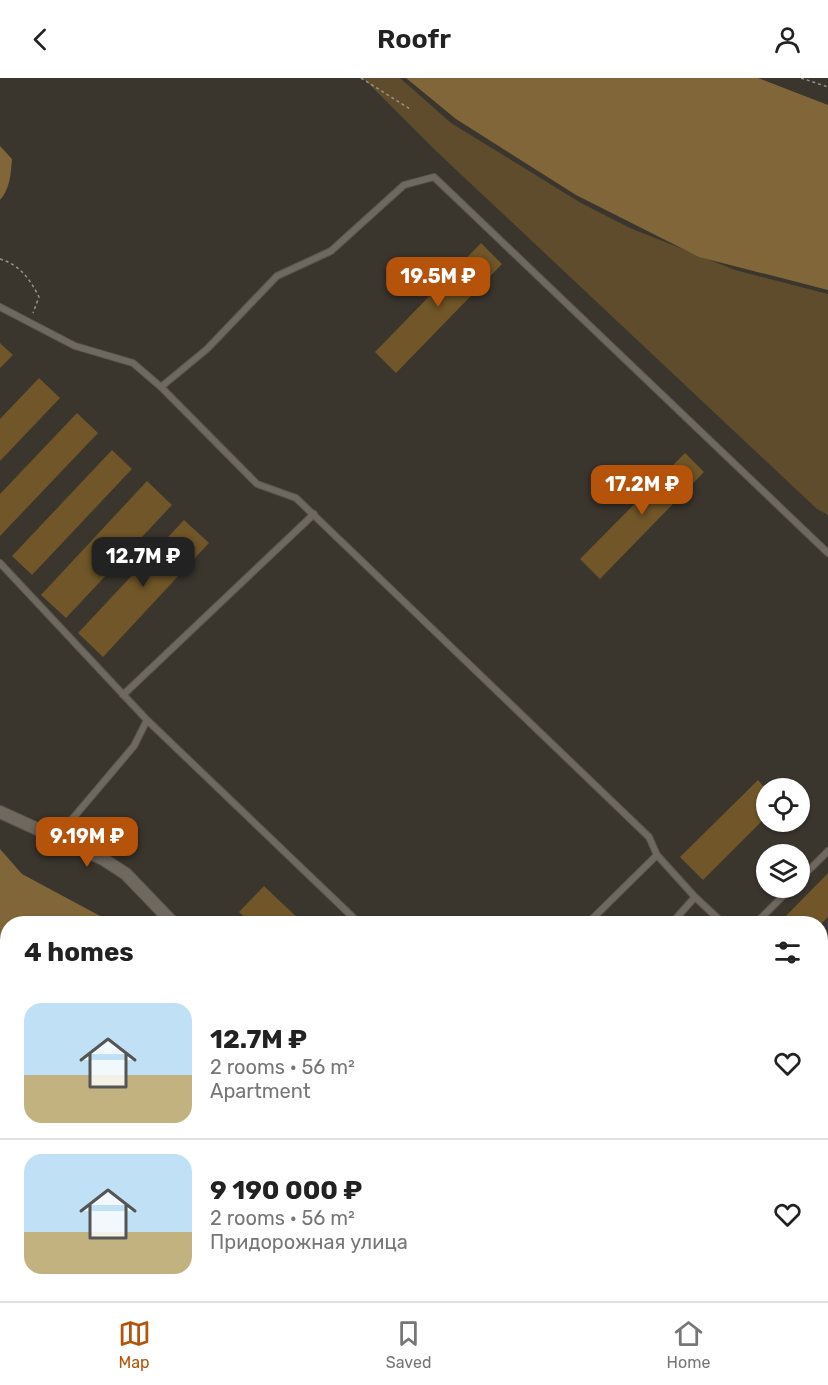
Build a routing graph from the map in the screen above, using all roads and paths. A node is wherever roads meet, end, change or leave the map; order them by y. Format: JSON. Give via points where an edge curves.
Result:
{"nodes":[{"id":1,"x":361,"y":78,"type":"edge"},
{"id":2,"x":801,"y":78,"type":"edge"},
{"id":3,"x":828,"y":87,"type":"edge"},
{"id":4,"x":410,"y":109,"type":"dead end"},
{"id":5,"x":0,"y":259,"type":"edge"},
{"id":6,"x":0,"y":307,"type":"edge"},
{"id":7,"x":33,"y":324,"type":"junction"},
{"id":8,"x":161,"y":387,"type":"junction"},
{"id":9,"x":314,"y":514,"type":"junction"},
{"id":10,"x":828,"y":553,"type":"edge"},
{"id":11,"x":0,"y":563,"type":"edge"},
{"id":12,"x":123,"y":695,"type":"junction"},
{"id":13,"x":147,"y":720,"type":"junction"},
{"id":14,"x":0,"y":812,"type":"edge"},
{"id":15,"x":57,"y":837,"type":"junction"},
{"id":16,"x":828,"y":851,"type":"edge"},
{"id":17,"x":657,"y":855,"type":"junction"},
{"id":18,"x":810,"y":869,"type":"edge"},
{"id":19,"x":695,"y":897,"type":"junction"},
{"id":20,"x":781,"y":898,"type":"edge"},
{"id":21,"x":166,"y":916,"type":"edge"},
{"id":22,"x":352,"y":916,"type":"edge"},
{"id":23,"x":595,"y":916,"type":"edge"},
{"id":24,"x":678,"y":916,"type":"edge"},
{"id":25,"x":715,"y":916,"type":"edge"},
{"id":26,"x":763,"y":916,"type":"edge"}],
"edges":[{"from":1,"to":4,"type":"path"},
{"from":2,"to":3,"type":"path"},
{"from":5,"to":7,"type":"path","via":[[21,270],[39,297]]},
{"from":6,"to":7,"type":"lane"},
{"from":7,"to":8,"type":"lane","via":[[75,346],[134,363]]},
{"from":8,"to":9,"type":"lane","via":[[256,484],[296,498]]},
{"from":8,"to":10,"type":"lane","via":[[207,349],[277,276],[331,251],[405,185],[434,177]]},
{"from":9,"to":12,"type":"lane"},
{"from":9,"to":17,"type":"lane","via":[[649,837]]},
{"from":11,"to":12,"type":"lane"},
{"from":12,"to":13,"type":"lane"},
{"from":13,"to":15,"type":"lane","via":[[134,747]]},
{"from":13,"to":22,"type":"lane"},
{"from":14,"to":15,"type":"street"},
{"from":15,"to":21,"type":"street","via":[[126,874]]},
{"from":16,"to":18,"type":"lane"},
{"from":17,"to":19,"type":"lane"},
{"from":17,"to":23,"type":"lane"},
{"from":19,"to":24,"type":"lane"},
{"from":19,"to":25,"type":"lane"},
{"from":20,"to":26,"type":"lane"}]}
